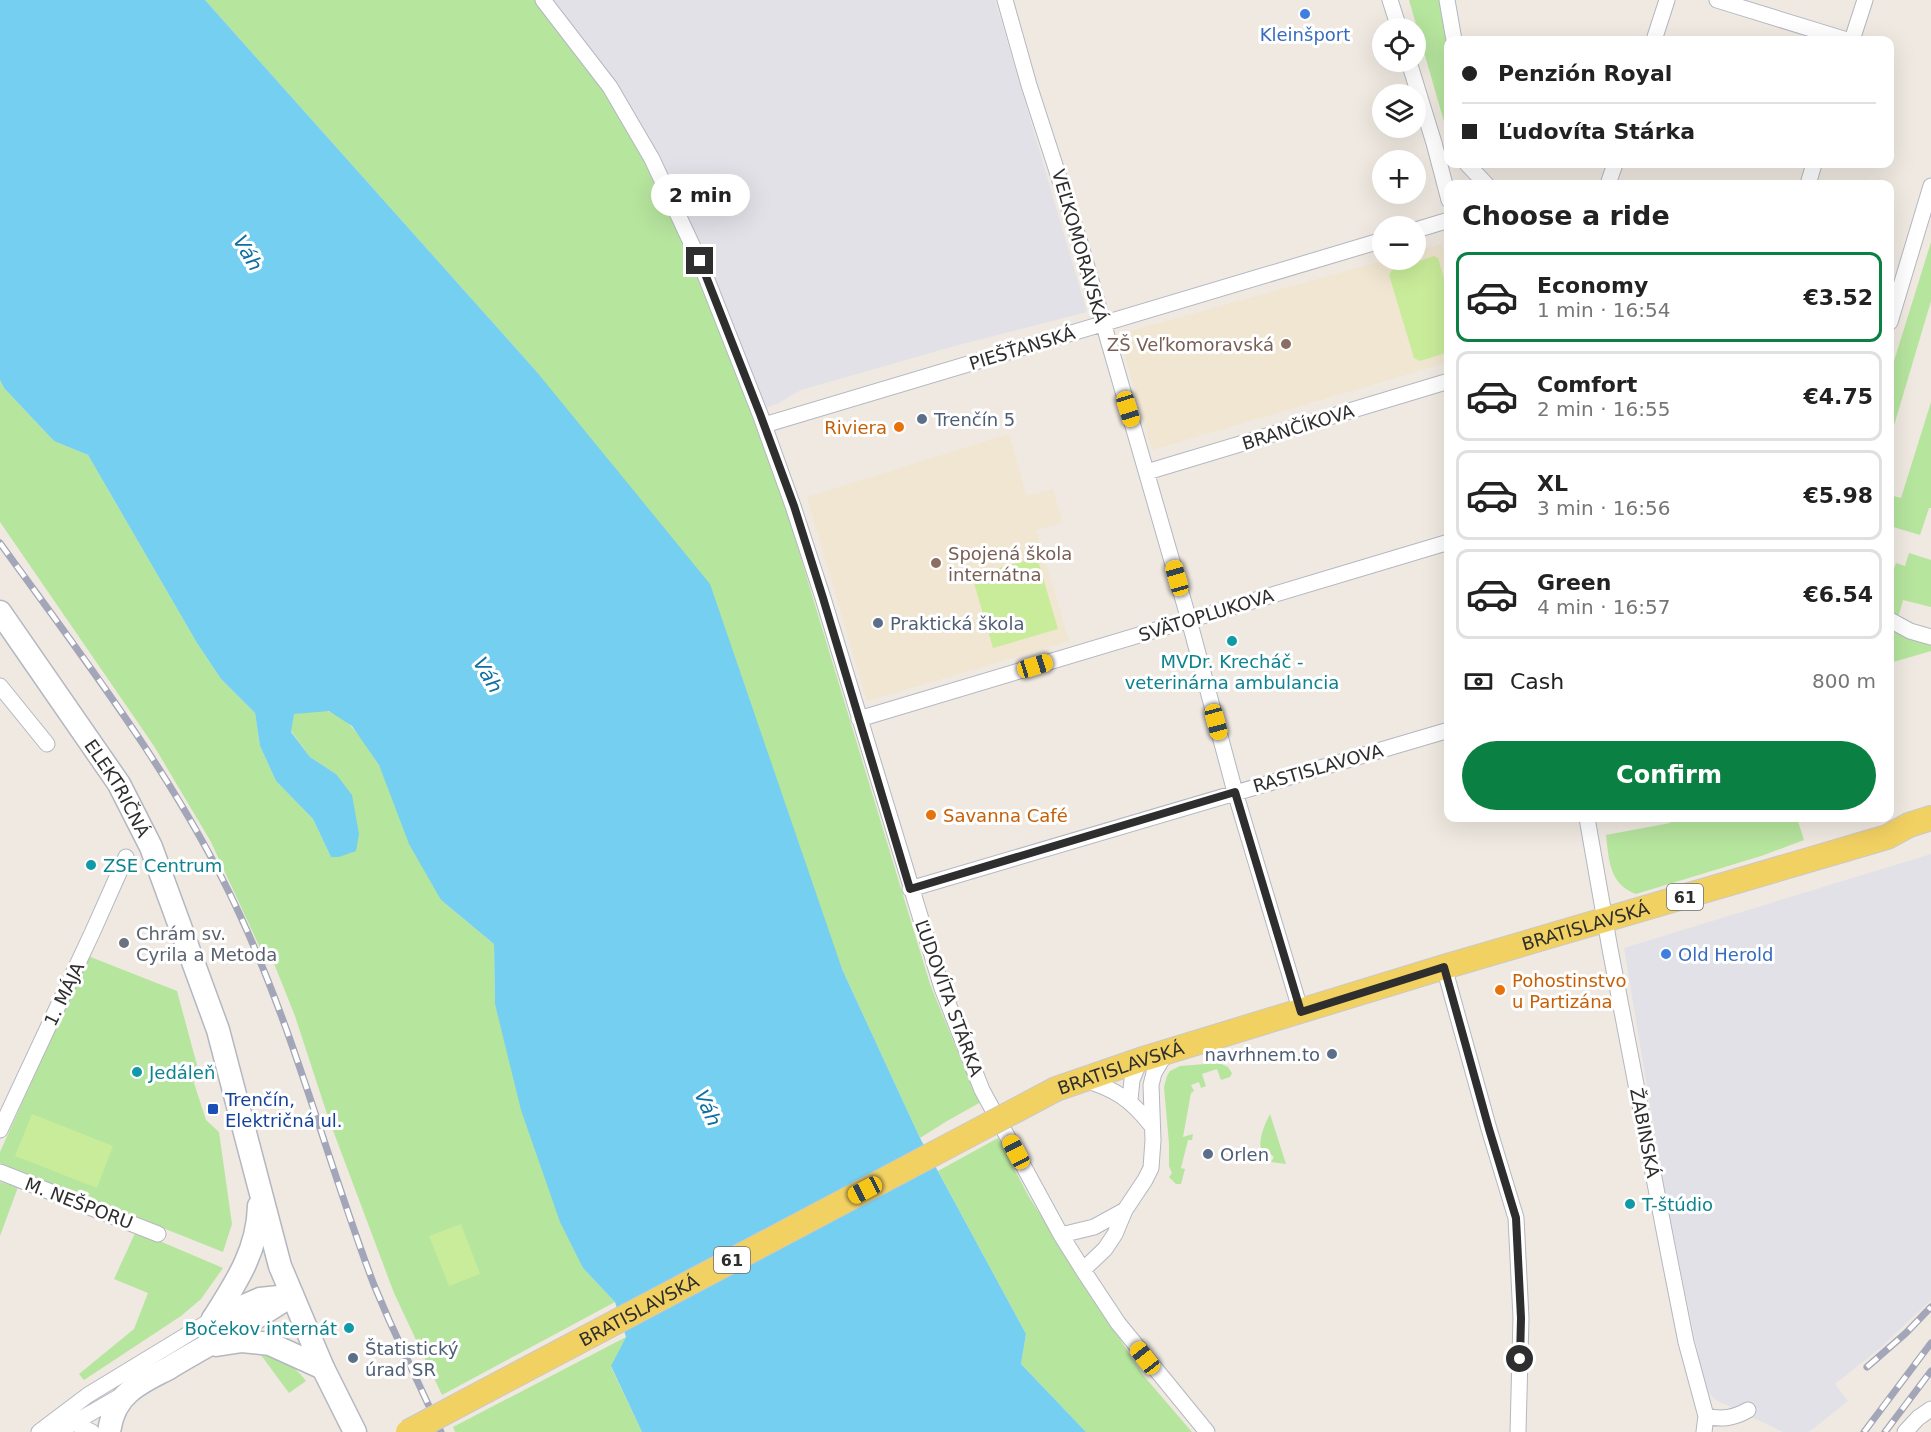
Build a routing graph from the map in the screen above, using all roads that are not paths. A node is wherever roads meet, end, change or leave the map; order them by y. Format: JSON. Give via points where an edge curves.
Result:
{"nodes":[{"id":1,"x":543,"y":0,"type":"edge"},
{"id":2,"x":1005,"y":0,"type":"edge"},
{"id":3,"x":1390,"y":0,"type":"edge"},
{"id":4,"x":1447,"y":0,"type":"edge"},
{"id":5,"x":1667,"y":0,"type":"edge"},
{"id":6,"x":1717,"y":0,"type":"edge"},
{"id":7,"x":1864,"y":0,"type":"edge"},
{"id":8,"x":1396,"y":18,"type":"edge"},
{"id":9,"x":1453,"y":36,"type":"edge"},
{"id":10,"x":1655,"y":36,"type":"edge"},
{"id":11,"x":1834,"y":36,"type":"edge"},
{"id":12,"x":1853,"y":36,"type":"edge"},
{"id":13,"x":1413,"y":72,"type":"edge"},
{"id":14,"x":1442,"y":141,"type":"edge"},
{"id":15,"x":1444,"y":158,"type":"edge"},
{"id":16,"x":1471,"y":168,"type":"edge"},
{"id":17,"x":1482,"y":180,"type":"edge"},
{"id":18,"x":1931,"y":186,"type":"edge"},
{"id":19,"x":1444,"y":222,"type":"edge"},
{"id":20,"x":1426,"y":227,"type":"edge"},
{"id":21,"x":1372,"y":243,"type":"edge"},
{"id":22,"x":1894,"y":309,"type":"edge"},
{"id":23,"x":1102,"y":324,"type":"junction"},
{"id":24,"x":1444,"y":383,"type":"edge"},
{"id":25,"x":764,"y":424,"type":"junction"},
{"id":26,"x":1147,"y":472,"type":"junction"},
{"id":27,"x":1444,"y":544,"type":"edge"},
{"id":28,"x":0,"y":612,"type":"edge"},
{"id":29,"x":1189,"y":620,"type":"junction"},
{"id":30,"x":1894,"y":622,"type":"edge"},
{"id":31,"x":1931,"y":637,"type":"edge"},
{"id":32,"x":0,"y":686,"type":"edge"},
{"id":33,"x":859,"y":719,"type":"junction"},
{"id":34,"x":1444,"y":731,"type":"edge"},
{"id":35,"x":46,"y":744,"type":"dead end"},
{"id":36,"x":1235,"y":792,"type":"junction"},
{"id":37,"x":1931,"y":818,"type":"edge"},
{"id":38,"x":1588,"y":822,"type":"edge"},
{"id":39,"x":1931,"y":830,"type":"edge"},
{"id":40,"x":1887,"y":837,"type":"junction"},
{"id":41,"x":126,"y":857,"type":"dead end"},
{"id":42,"x":910,"y":889,"type":"junction"},
{"id":43,"x":1605,"y":920,"type":"junction"},
{"id":44,"x":1444,"y":967,"type":"junction"},
{"id":45,"x":1301,"y":1012,"type":"junction"},
{"id":46,"x":1166,"y":1053,"type":"junction"},
{"id":47,"x":1140,"y":1060,"type":"junction"},
{"id":48,"x":1081,"y":1079,"type":"junction"},
{"id":49,"x":1130,"y":1101,"type":"junction"},
{"id":50,"x":1151,"y":1125,"type":"junction"},
{"id":51,"x":0,"y":1130,"type":"edge"},
{"id":52,"x":0,"y":1172,"type":"edge"},
{"id":53,"x":259,"y":1189,"type":"junction"},
{"id":54,"x":1125,"y":1210,"type":"junction"},
{"id":55,"x":158,"y":1234,"type":"dead end"},
{"id":56,"x":1061,"y":1235,"type":"junction"},
{"id":57,"x":1083,"y":1270,"type":"junction"},
{"id":58,"x":292,"y":1295,"type":"junction"},
{"id":59,"x":213,"y":1319,"type":"junction"},
{"id":60,"x":206,"y":1345,"type":"junction"},
{"id":61,"x":322,"y":1368,"type":"junction"},
{"id":62,"x":130,"y":1391,"type":"junction"},
{"id":63,"x":79,"y":1402,"type":"junction"},
{"id":64,"x":1931,"y":1408,"type":"edge"},
{"id":65,"x":1748,"y":1410,"type":"dead end"},
{"id":66,"x":1706,"y":1416,"type":"junction"},
{"id":67,"x":59,"y":1424,"type":"edge"},
{"id":68,"x":76,"y":1427,"type":"edge"},
{"id":69,"x":39,"y":1432,"type":"edge"},
{"id":70,"x":92,"y":1432,"type":"edge"},
{"id":71,"x":109,"y":1432,"type":"edge"},
{"id":72,"x":355,"y":1432,"type":"edge"},
{"id":73,"x":408,"y":1432,"type":"edge"},
{"id":74,"x":1207,"y":1432,"type":"edge"},
{"id":75,"x":1518,"y":1432,"type":"edge"},
{"id":76,"x":1704,"y":1432,"type":"edge"},
{"id":77,"x":1905,"y":1432,"type":"edge"}],
"edges":[{"from":1,"to":25,"type":"street","name":"ĽUDOVÍTA STÁRKA","via":[[610,87],[657,167],[700,261]]},
{"from":2,"to":23,"type":"street","name":"VEĽKOMORAVSKÁ"},
{"from":3,"to":8,"type":"street"},
{"from":4,"to":9,"type":"street"},
{"from":5,"to":10,"type":"street"},
{"from":6,"to":11,"type":"street"},
{"from":7,"to":12,"type":"street"},
{"from":13,"to":14,"type":"street"},
{"from":14,"to":15,"type":"street"},
{"from":16,"to":17,"type":"street"},
{"from":18,"to":22,"type":"street"},
{"from":19,"to":20,"type":"street"},
{"from":21,"to":23,"type":"street","name":"PIEŠŤANSKÁ"},
{"from":23,"to":25,"type":"street","name":"PIEŠŤANSKÁ"},
{"from":23,"to":26,"type":"street","name":"VEĽKOMORAVSKÁ"},
{"from":24,"to":26,"type":"street","name":"BRANČÍKOVA"},
{"from":25,"to":33,"type":"street","name":"ĽUDOVÍTA STÁRKA","via":[[794,506]]},
{"from":26,"to":29,"type":"street","name":"VEĽKOMORAVSKÁ"},
{"from":27,"to":29,"type":"street","name":"SVÄTOPLUKOVA"},
{"from":28,"to":53,"type":"main road","name":"ELEKTRIČNÁ","via":[[108,767],[142,827],[218,1030]]},
{"from":29,"to":33,"type":"street","name":"SVÄTOPLUKOVA"},
{"from":29,"to":36,"type":"street","name":"VEĽKOMORAVSKÁ"},
{"from":30,"to":31,"type":"street"},
{"from":32,"to":35,"type":"street"},
{"from":33,"to":42,"type":"street","name":"ĽUDOVÍTA STÁRKA"},
{"from":34,"to":36,"type":"street","name":"RASTISLAVOVA"},
{"from":36,"to":42,"type":"street","name":"RASTISLAVOVA"},
{"from":36,"to":45,"type":"street","name":"VEĽKOMORAVSKÁ"},
{"from":37,"to":40,"type":"main road","name":"BRATISLAVSKÁ","number":"61"},
{"from":38,"to":43,"type":"street","name":"ŽABINSKÁ"},
{"from":39,"to":40,"type":"main road","name":"BRATISLAVSKÁ","number":"61"},
{"from":40,"to":43,"type":"main road","name":"BRATISLAVSKÁ","number":"61"},
{"from":41,"to":51,"type":"street","name":"1. MÁJA"},
{"from":42,"to":56,"type":"street","name":"ĽUDOVÍTA STÁRKA","via":[[942,988],[982,1090]]},
{"from":43,"to":44,"type":"main road","name":"BRATISLAVSKÁ","number":"61"},
{"from":43,"to":66,"type":"street","name":"ŽABINSKÁ","via":[[1686,1342]]},
{"from":44,"to":45,"type":"main road","name":"BRATISLAVSKÁ","number":"61"},
{"from":44,"to":75,"type":"street","via":[[1516,1218],[1521,1318]]},
{"from":45,"to":46,"type":"main road","name":"BRATISLAVSKÁ","number":"61"},
{"from":46,"to":47,"type":"main road","name":"BRATISLAVSKÁ","number":"61"},
{"from":46,"to":50,"type":"street","via":[[1150,1085]]},
{"from":47,"to":48,"type":"main road","name":"BRATISLAVSKÁ","number":"61"},
{"from":47,"to":49,"type":"street","via":[[1132,1080]]},
{"from":48,"to":49,"type":"street"},
{"from":48,"to":73,"type":"main road","name":"BRATISLAVSKÁ","number":"61","bridge":true},
{"from":49,"to":50,"type":"street"},
{"from":50,"to":54,"type":"street","via":[[1154,1147],[1150,1168]]},
{"from":52,"to":55,"type":"street","name":"M. NEŠPORU"},
{"from":53,"to":58,"type":"main road","name":"ELEKTRIČNÁ"},
{"from":53,"to":59,"type":"main road","via":[[254,1243],[242,1273]]},
{"from":54,"to":56,"type":"street","via":[[1094,1227]]},
{"from":54,"to":57,"type":"street","via":[[1105,1250]]},
{"from":56,"to":57,"type":"street","name":"ĽUDOVÍTA STÁRKA"},
{"from":57,"to":74,"type":"street","name":"ĽUDOVÍTA STÁRKA","via":[[1125,1332]]},
{"from":58,"to":59,"type":"main road","via":[[260,1299]]},
{"from":58,"to":60,"type":"main road"},
{"from":58,"to":61,"type":"main road","name":"ELEKTRIČNÁ"},
{"from":59,"to":63,"type":"street"},
{"from":60,"to":61,"type":"main road","via":[[242,1341],[270,1344]]},
{"from":60,"to":62,"type":"main road"},
{"from":61,"to":72,"type":"main road","name":"ELEKTRIČNÁ"},
{"from":62,"to":68,"type":"street"},
{"from":62,"to":71,"type":"main road","via":[[119,1402]]},
{"from":63,"to":67,"type":"street"},
{"from":63,"to":68,"type":"street"},
{"from":64,"to":77,"type":"street"},
{"from":65,"to":66,"type":"street","via":[[1734,1418]]},
{"from":66,"to":76,"type":"street"},
{"from":67,"to":68,"type":"street"},
{"from":67,"to":69,"type":"street"},
{"from":68,"to":70,"type":"street"}]}
